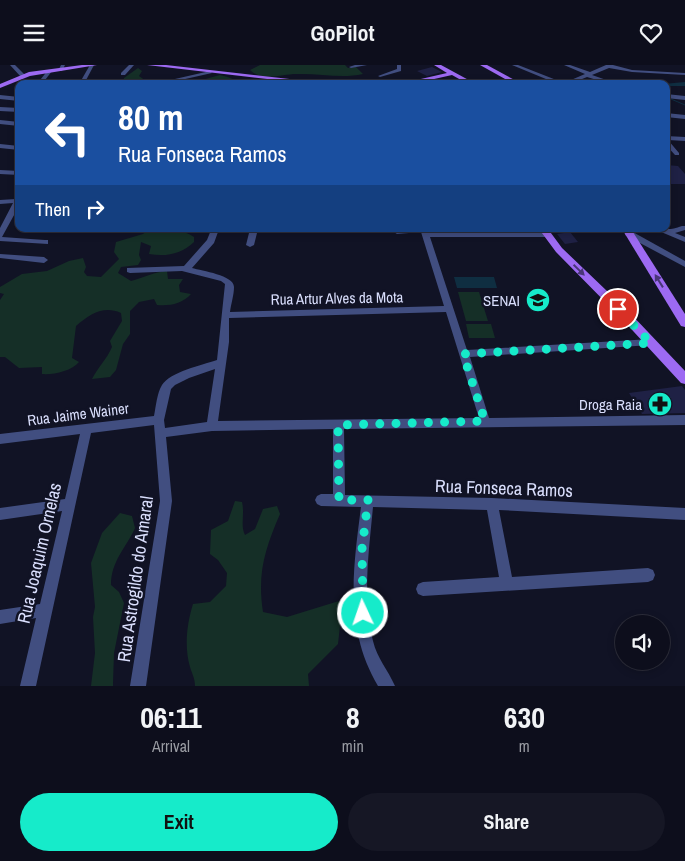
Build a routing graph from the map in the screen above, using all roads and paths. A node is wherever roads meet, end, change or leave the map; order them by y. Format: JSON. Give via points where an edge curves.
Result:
{"nodes":[{"id":1,"x":12,"y":65,"type":"edge"},
{"id":2,"x":93,"y":65,"type":"edge"},
{"id":3,"x":132,"y":65,"type":"edge"},
{"id":4,"x":150,"y":65,"type":"edge"},
{"id":5,"x":155,"y":65,"type":"edge"},
{"id":6,"x":211,"y":65,"type":"edge"},
{"id":7,"x":364,"y":65,"type":"edge"},
{"id":8,"x":399,"y":65,"type":"edge"},
{"id":9,"x":437,"y":65,"type":"edge"},
{"id":10,"x":483,"y":65,"type":"edge"},
{"id":11,"x":514,"y":65,"type":"edge"},
{"id":12,"x":566,"y":65,"type":"edge"},
{"id":13,"x":610,"y":66,"type":"edge"},
{"id":14,"x":62,"y":67,"type":"edge"},
{"id":15,"x":351,"y":67,"type":"dead end"},
{"id":16,"x":50,"y":71,"type":"junction"},
{"id":17,"x":210,"y":72,"type":"junction"},
{"id":18,"x":218,"y":73,"type":"junction"},
{"id":19,"x":453,"y":73,"type":"junction"},
{"id":20,"x":685,"y":73,"type":"edge"},
{"id":21,"x":123,"y":74,"type":"dead end"},
{"id":22,"x":588,"y":74,"type":"junction"},
{"id":23,"x":23,"y":76,"type":"junction"},
{"id":24,"x":380,"y":76,"type":"dead end"},
{"id":25,"x":42,"y":80,"type":"edge"},
{"id":26,"x":84,"y":80,"type":"edge"},
{"id":27,"x":174,"y":80,"type":"edge"},
{"id":28,"x":291,"y":80,"type":"edge"},
{"id":29,"x":427,"y":80,"type":"edge"},
{"id":30,"x":466,"y":80,"type":"edge"},
{"id":31,"x":511,"y":80,"type":"edge"},
{"id":32,"x":553,"y":80,"type":"edge"},
{"id":33,"x":574,"y":80,"type":"edge"},
{"id":34,"x":605,"y":80,"type":"edge"},
{"id":35,"x":0,"y":86,"type":"edge"},
{"id":36,"x":670,"y":96,"type":"edge"},
{"id":37,"x":0,"y":97,"type":"edge"},
{"id":38,"x":685,"y":98,"type":"edge"},
{"id":39,"x":15,"y":99,"type":"edge"},
{"id":40,"x":0,"y":109,"type":"edge"},
{"id":41,"x":15,"y":110,"type":"edge"},
{"id":42,"x":670,"y":115,"type":"edge"},
{"id":43,"x":685,"y":117,"type":"edge"},
{"id":44,"x":15,"y":120,"type":"edge"},
{"id":45,"x":0,"y":121,"type":"edge"},
{"id":46,"x":9,"y":123,"type":"junction"},
{"id":47,"x":15,"y":124,"type":"edge"},
{"id":48,"x":670,"y":139,"type":"edge"},
{"id":49,"x":685,"y":139,"type":"edge"},
{"id":50,"x":670,"y":144,"type":"edge"},
{"id":51,"x":0,"y":146,"type":"edge"},
{"id":52,"x":15,"y":148,"type":"edge"},
{"id":53,"x":670,"y":153,"type":"edge"},
{"id":54,"x":0,"y":172,"type":"edge"},
{"id":55,"x":15,"y":173,"type":"edge"},
{"id":56,"x":15,"y":200,"type":"edge"},
{"id":57,"x":0,"y":202,"type":"edge"},
{"id":58,"x":15,"y":211,"type":"edge"},
{"id":59,"x":7,"y":222,"type":"junction"},
{"id":60,"x":15,"y":223,"type":"edge"},
{"id":61,"x":685,"y":228,"type":"edge"},
{"id":62,"x":214,"y":232,"type":"dead end"},
{"id":63,"x":253,"y":232,"type":"edge"},
{"id":64,"x":425,"y":232,"type":"edge"},
{"id":65,"x":544,"y":232,"type":"edge"},
{"id":66,"x":628,"y":232,"type":"edge"},
{"id":67,"x":629,"y":232,"type":"edge"},
{"id":68,"x":669,"y":233,"type":"joint"},
{"id":69,"x":0,"y":235,"type":"edge"},
{"id":70,"x":0,"y":239,"type":"edge"},
{"id":71,"x":685,"y":240,"type":"edge"},
{"id":72,"x":45,"y":242,"type":"dead end"},
{"id":73,"x":250,"y":245,"type":"dead end"},
{"id":74,"x":0,"y":256,"type":"edge"},
{"id":75,"x":44,"y":260,"type":"dead end"},
{"id":76,"x":685,"y":264,"type":"edge"},
{"id":77,"x":187,"y":268,"type":"junction"},
{"id":78,"x":130,"y":270,"type":"dead end"},
{"id":79,"x":450,"y":309,"type":"junction"},
{"id":80,"x":225,"y":315,"type":"junction"},
{"id":81,"x":685,"y":323,"type":"edge"},
{"id":82,"x":651,"y":343,"type":"junction"},
{"id":83,"x":463,"y":354,"type":"junction"},
{"id":84,"x":220,"y":363,"type":"junction"},
{"id":85,"x":685,"y":379,"type":"edge"},
{"id":86,"x":160,"y":420,"type":"junction"},
{"id":87,"x":685,"y":420,"type":"edge"},
{"id":88,"x":485,"y":421,"type":"junction"},
{"id":89,"x":338,"y":425,"type":"junction"},
{"id":90,"x":212,"y":427,"type":"junction"},
{"id":91,"x":87,"y":428,"type":"junction"},
{"id":92,"x":160,"y":433,"type":"junction"},
{"id":93,"x":0,"y":439,"type":"edge"},
{"id":94,"x":321,"y":500,"type":"dead end"},
{"id":95,"x":339,"y":500,"type":"junction"},
{"id":96,"x":368,"y":500,"type":"junction"},
{"id":97,"x":70,"y":503,"type":"junction"},
{"id":98,"x":492,"y":504,"type":"junction"},
{"id":99,"x":0,"y":514,"type":"edge"},
{"id":100,"x":685,"y":514,"type":"edge"},
{"id":101,"x":648,"y":575,"type":"dead end"},
{"id":102,"x":507,"y":585,"type":"junction"},
{"id":103,"x":424,"y":589,"type":"dead end"},
{"id":104,"x":45,"y":610,"type":"junction"},
{"id":105,"x":0,"y":617,"type":"edge"},
{"id":106,"x":28,"y":686,"type":"edge"},
{"id":107,"x":138,"y":686,"type":"edge"},
{"id":108,"x":388,"y":686,"type":"edge"}],
"edges":[{"from":1,"to":23,"type":"street"},
{"from":2,"to":14,"type":"main road"},
{"from":2,"to":26,"type":"street"},
{"from":3,"to":21,"type":"street"},
{"from":4,"to":5,"type":"main road"},
{"from":5,"to":17,"type":"main road"},
{"from":6,"to":18,"type":"street"},
{"from":7,"to":15,"type":"street"},
{"from":8,"to":24,"type":"street","via":[[399,70]]},
{"from":9,"to":19,"type":"main road"},
{"from":10,"to":31,"type":"main road"},
{"from":11,"to":32,"type":"street"},
{"from":12,"to":22,"type":"street"},
{"from":13,"to":20,"type":"street","via":[[632,71]]},
{"from":13,"to":22,"type":"street"},
{"from":14,"to":16,"type":"main road"},
{"from":16,"to":23,"type":"main road"},
{"from":16,"to":25,"type":"street"},
{"from":17,"to":18,"type":"main road"},
{"from":17,"to":27,"type":"street"},
{"from":18,"to":28,"type":"main road"},
{"from":19,"to":29,"type":"main road"},
{"from":19,"to":30,"type":"main road"},
{"from":22,"to":33,"type":"street"},
{"from":22,"to":34,"type":"street"},
{"from":23,"to":35,"type":"main road"},
{"from":36,"to":38,"type":"street"},
{"from":37,"to":39,"type":"street"},
{"from":40,"to":41,"type":"street"},
{"from":42,"to":43,"type":"street"},
{"from":44,"to":46,"type":"street"},
{"from":45,"to":46,"type":"street"},
{"from":46,"to":47,"type":"street"},
{"from":48,"to":49,"type":"street"},
{"from":50,"to":53,"type":"street","via":[[677,154]]},
{"from":51,"to":52,"type":"street"},
{"from":54,"to":55,"type":"street"},
{"from":56,"to":57,"type":"street"},
{"from":58,"to":59,"type":"street"},
{"from":59,"to":60,"type":"street"},
{"from":59,"to":69,"type":"street"},
{"from":61,"to":68,"type":"street"},
{"from":62,"to":77,"type":"street","via":[[211,241]]},
{"from":63,"to":73,"type":"street"},
{"from":64,"to":79,"type":"street"},
{"from":65,"to":82,"type":"main road","one_way":true},
{"from":81,"to":66,"type":"main road","one_way":true},
{"from":67,"to":76,"type":"street"},
{"from":68,"to":71,"type":"street"},
{"from":70,"to":72,"type":"street"},
{"from":74,"to":75,"type":"street"},
{"from":77,"to":78,"type":"street"},
{"from":77,"to":80,"type":"street","via":[[228,283]]},
{"from":79,"to":80,"type":"street","name":"Rua Artur Alves da Mota"},
{"from":79,"to":83,"type":"street"},
{"from":80,"to":84,"type":"street"},
{"from":82,"to":83,"type":"street"},
{"from":82,"to":85,"type":"main road"},
{"from":83,"to":88,"type":"street"},
{"from":84,"to":86,"type":"street","name":"Rua Astrogildo do Amaral","via":[[171,382],[166,387]]},
{"from":84,"to":90,"type":"street"},
{"from":86,"to":91,"type":"street","name":"Rua Jaime Wainer"},
{"from":86,"to":92,"type":"street","name":"Rua Astrogildo do Amaral"},
{"from":87,"to":88,"type":"street"},
{"from":88,"to":89,"type":"street"},
{"from":89,"to":90,"type":"street"},
{"from":89,"to":95,"type":"street"},
{"from":90,"to":92,"type":"street"},
{"from":91,"to":93,"type":"street","name":"Rua Jaime Wainer"},
{"from":91,"to":97,"type":"street","name":"Rua Joaquim Ornelas"},
{"from":92,"to":107,"type":"street","name":"Rua Astrogildo do Amaral","via":[[166,501]]},
{"from":94,"to":95,"type":"street","name":"Rua Fonseca Ramos"},
{"from":95,"to":96,"type":"street","name":"Rua Fonseca Ramos"},
{"from":96,"to":98,"type":"street","name":"Rua Fonseca Ramos"},
{"from":96,"to":108,"type":"street","via":[[362,549],[364,631],[372,658]]},
{"from":97,"to":99,"type":"street"},
{"from":97,"to":104,"type":"street","name":"Rua Joaquim Ornelas"},
{"from":98,"to":100,"type":"street","name":"Rua Fonseca Ramos"},
{"from":98,"to":102,"type":"street"},
{"from":101,"to":102,"type":"street"},
{"from":102,"to":103,"type":"street"},
{"from":104,"to":105,"type":"street"},
{"from":104,"to":106,"type":"street","name":"Rua Joaquim Ornelas"}]}
